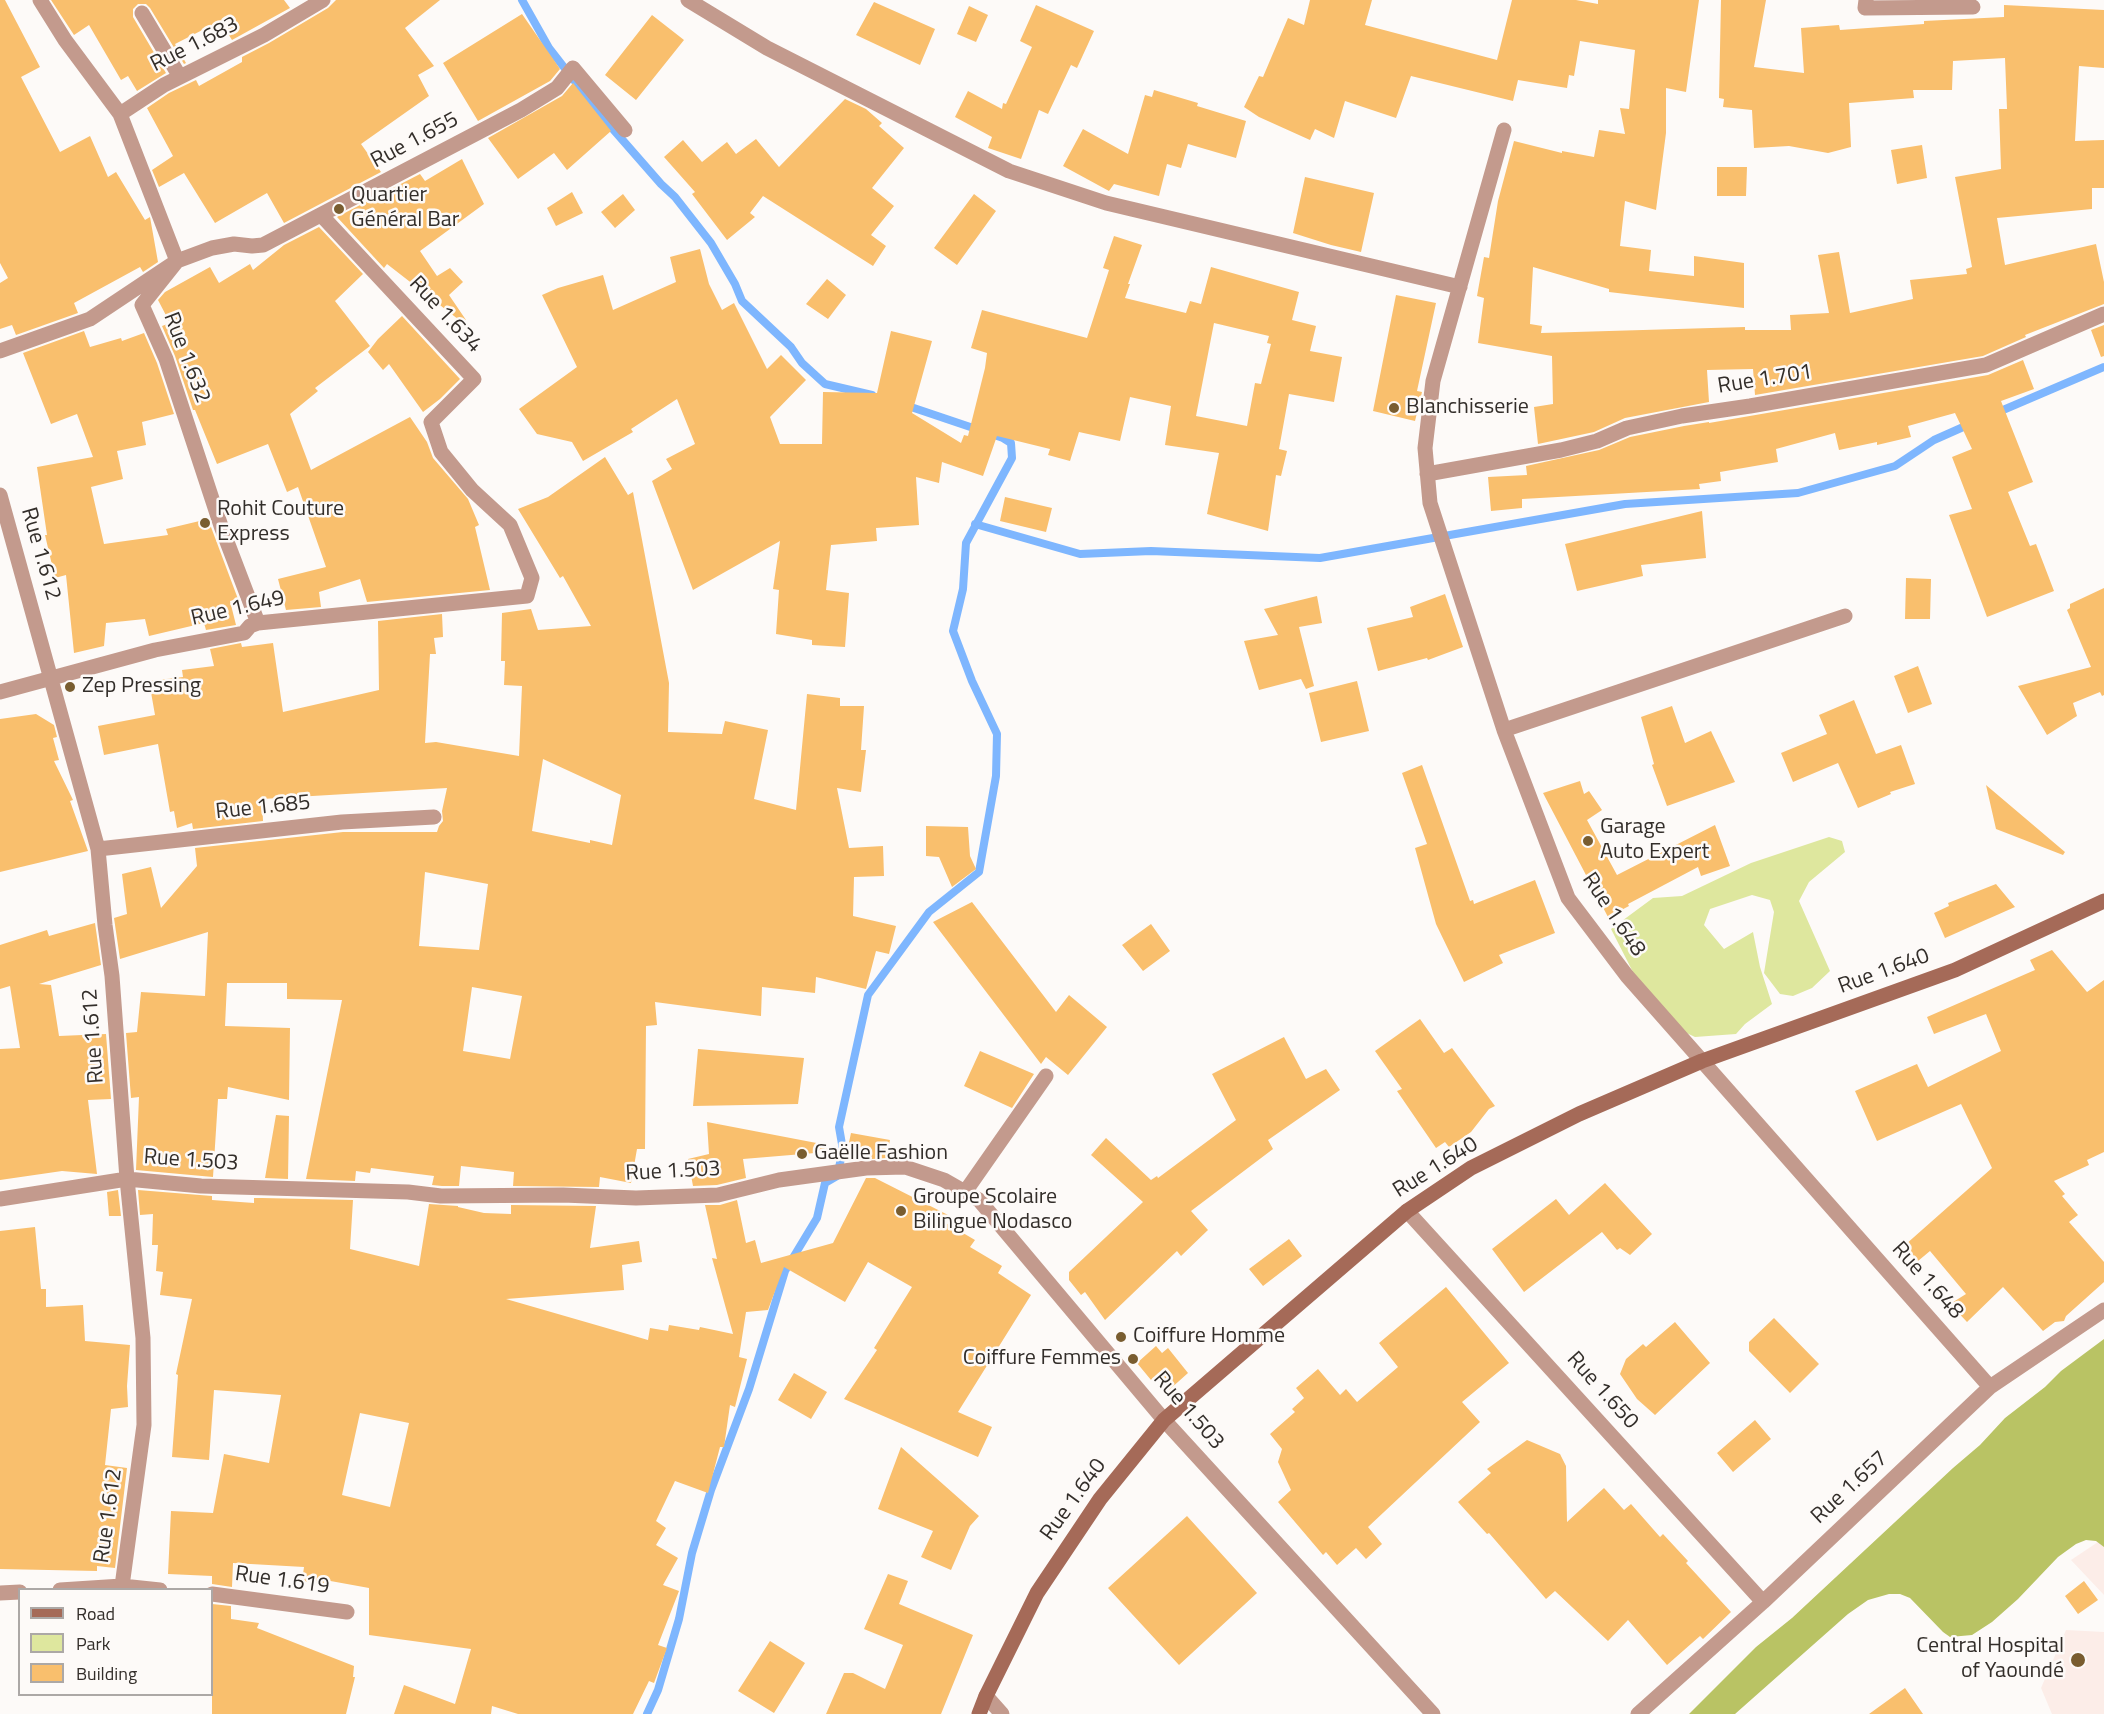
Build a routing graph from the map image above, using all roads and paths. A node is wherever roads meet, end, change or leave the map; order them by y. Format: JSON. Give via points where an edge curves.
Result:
{"nodes":[{"id":1,"x":40,"y":0,"type":"edge"},
{"id":2,"x":323,"y":0,"type":"edge"},
{"id":3,"x":688,"y":0,"type":"edge"},
{"id":4,"x":1866,"y":0,"type":"edge"},
{"id":5,"x":1974,"y":7,"type":"dead end"},
{"id":6,"x":142,"y":13,"type":"dead end"},
{"id":7,"x":180,"y":77,"type":"junction"},
{"id":8,"x":120,"y":114,"type":"junction"},
{"id":9,"x":625,"y":130,"type":"dead end"},
{"id":10,"x":1504,"y":130,"type":"dead end"},
{"id":11,"x":322,"y":216,"type":"junction"},
{"id":12,"x":177,"y":261,"type":"junction"},
{"id":13,"x":1460,"y":287,"type":"junction"},
{"id":14,"x":2104,"y":314,"type":"edge"},
{"id":15,"x":0,"y":351,"type":"edge"},
{"id":16,"x":1427,"y":474,"type":"junction"},
{"id":17,"x":0,"y":495,"type":"edge"},
{"id":18,"x":527,"y":596,"type":"joint"},
{"id":19,"x":1845,"y":616,"type":"dead end"},
{"id":20,"x":258,"y":623,"type":"junction"},
{"id":21,"x":52,"y":678,"type":"junction"},
{"id":22,"x":0,"y":692,"type":"edge"},
{"id":23,"x":1504,"y":730,"type":"junction"},
{"id":24,"x":434,"y":818,"type":"dead end"},
{"id":25,"x":98,"y":849,"type":"junction"},
{"id":26,"x":2104,"y":901,"type":"edge"},
{"id":27,"x":1702,"y":1061,"type":"junction"},
{"id":28,"x":1047,"y":1076,"type":"dead end"},
{"id":29,"x":126,"y":1179,"type":"junction"},
{"id":30,"x":965,"y":1192,"type":"junction"},
{"id":31,"x":0,"y":1199,"type":"edge"},
{"id":32,"x":1407,"y":1211,"type":"junction"},
{"id":33,"x":2104,"y":1310,"type":"edge"},
{"id":34,"x":1990,"y":1387,"type":"junction"},
{"id":35,"x":1164,"y":1420,"type":"junction"},
{"id":36,"x":122,"y":1586,"type":"junction"},
{"id":37,"x":91,"y":1588,"type":"edge"},
{"id":38,"x":141,"y":1588,"type":"edge"},
{"id":39,"x":18,"y":1592,"type":"edge"},
{"id":40,"x":0,"y":1593,"type":"edge"},
{"id":41,"x":213,"y":1594,"type":"edge"},
{"id":42,"x":1763,"y":1602,"type":"junction"},
{"id":43,"x":347,"y":1612,"type":"dead end"},
{"id":44,"x":986,"y":1696,"type":"junction"},
{"id":45,"x":979,"y":1714,"type":"edge"},
{"id":46,"x":1002,"y":1714,"type":"edge"},
{"id":47,"x":1433,"y":1714,"type":"edge"},
{"id":48,"x":1638,"y":1714,"type":"edge"}],
"edges":[{"from":1,"to":8,"type":"street"},
{"from":2,"to":7,"type":"street","name":"Rue 1.683"},
{"from":3,"to":13,"type":"street","via":[[767,48],[1009,171],[1106,203]]},
{"from":4,"to":5,"type":"street","via":[[1865,8]]},
{"from":6,"to":7,"type":"street"},
{"from":7,"to":8,"type":"street","name":"Rue 1.683"},
{"from":8,"to":12,"type":"street"},
{"from":9,"to":11,"type":"street","name":"Rue 1.655","via":[[573,68],[557,87],[521,110]]},
{"from":10,"to":13,"type":"street","name":"Rue 1.648"},
{"from":11,"to":12,"type":"street","name":"Rue 1.655","via":[[262,245],[212,248]]},
{"from":11,"to":18,"type":"street","name":"Rue 1.634","via":[[474,379],[431,422],[441,452],[472,490],[510,525],[532,578]]},
{"from":12,"to":15,"type":"street","name":"Rue 1.655","via":[[90,319]]},
{"from":12,"to":20,"type":"street","name":"Rue 1.632","via":[[142,305],[166,359],[221,526]]},
{"from":13,"to":16,"type":"street","name":"Rue 1.648","via":[[1433,381],[1425,448]]},
{"from":14,"to":16,"type":"street","name":"Rue 1.701","via":[[1986,365],[1682,416],[1627,428],[1561,450]]},
{"from":16,"to":23,"type":"street","name":"Rue 1.648","via":[[1430,503]]},
{"from":17,"to":21,"type":"street","name":"Rue 1.612"},
{"from":18,"to":20,"type":"street","name":"Rue 1.649"},
{"from":19,"to":23,"type":"street"},
{"from":20,"to":21,"type":"street","name":"Rue 1.649","via":[[244,633],[155,650]]},
{"from":21,"to":22,"type":"street","name":"Rue 1.649"},
{"from":21,"to":25,"type":"street","name":"Rue 1.612"},
{"from":23,"to":27,"type":"street","name":"Rue 1.648","via":[[1568,898],[1626,976]]},
{"from":24,"to":25,"type":"street","name":"Rue 1.685","via":[[342,822]]},
{"from":25,"to":29,"type":"street","name":"Rue 1.612","via":[[112,976]]},
{"from":26,"to":27,"type":"street","name":"Rue 1.640","via":[[1955,970]]},
{"from":27,"to":32,"type":"street","name":"Rue 1.640","via":[[1579,1114],[1481,1163]]},
{"from":27,"to":34,"type":"street","name":"Rue 1.648"},
{"from":28,"to":30,"type":"street"},
{"from":29,"to":30,"type":"street","name":"Rue 1.503","via":[[441,1196],[636,1198],[718,1196],[779,1180],[866,1168],[905,1167]]},
{"from":29,"to":31,"type":"street","name":"Rue 1.503"},
{"from":29,"to":36,"type":"street","name":"Rue 1.612","via":[[143,1338],[144,1425]]},
{"from":30,"to":35,"type":"street","name":"Rue 1.503","via":[[979,1200]]},
{"from":32,"to":35,"type":"street","name":"Rue 1.640"},
{"from":32,"to":42,"type":"street","name":"Rue 1.650"},
{"from":33,"to":34,"type":"street","name":"Rue 1.657"},
{"from":34,"to":42,"type":"street","name":"Rue 1.657"},
{"from":35,"to":44,"type":"street","name":"Rue 1.640","via":[[1100,1499],[1037,1593]]},
{"from":35,"to":47,"type":"street","name":"Rue 1.503"},
{"from":36,"to":37,"type":"street"},
{"from":36,"to":38,"type":"street"},
{"from":39,"to":40,"type":"street"},
{"from":41,"to":43,"type":"street","name":"Rue 1.619"},
{"from":42,"to":48,"type":"street","name":"Rue 1.657"},
{"from":44,"to":45,"type":"street","name":"Rue 1.640"},
{"from":44,"to":46,"type":"street"}]}
